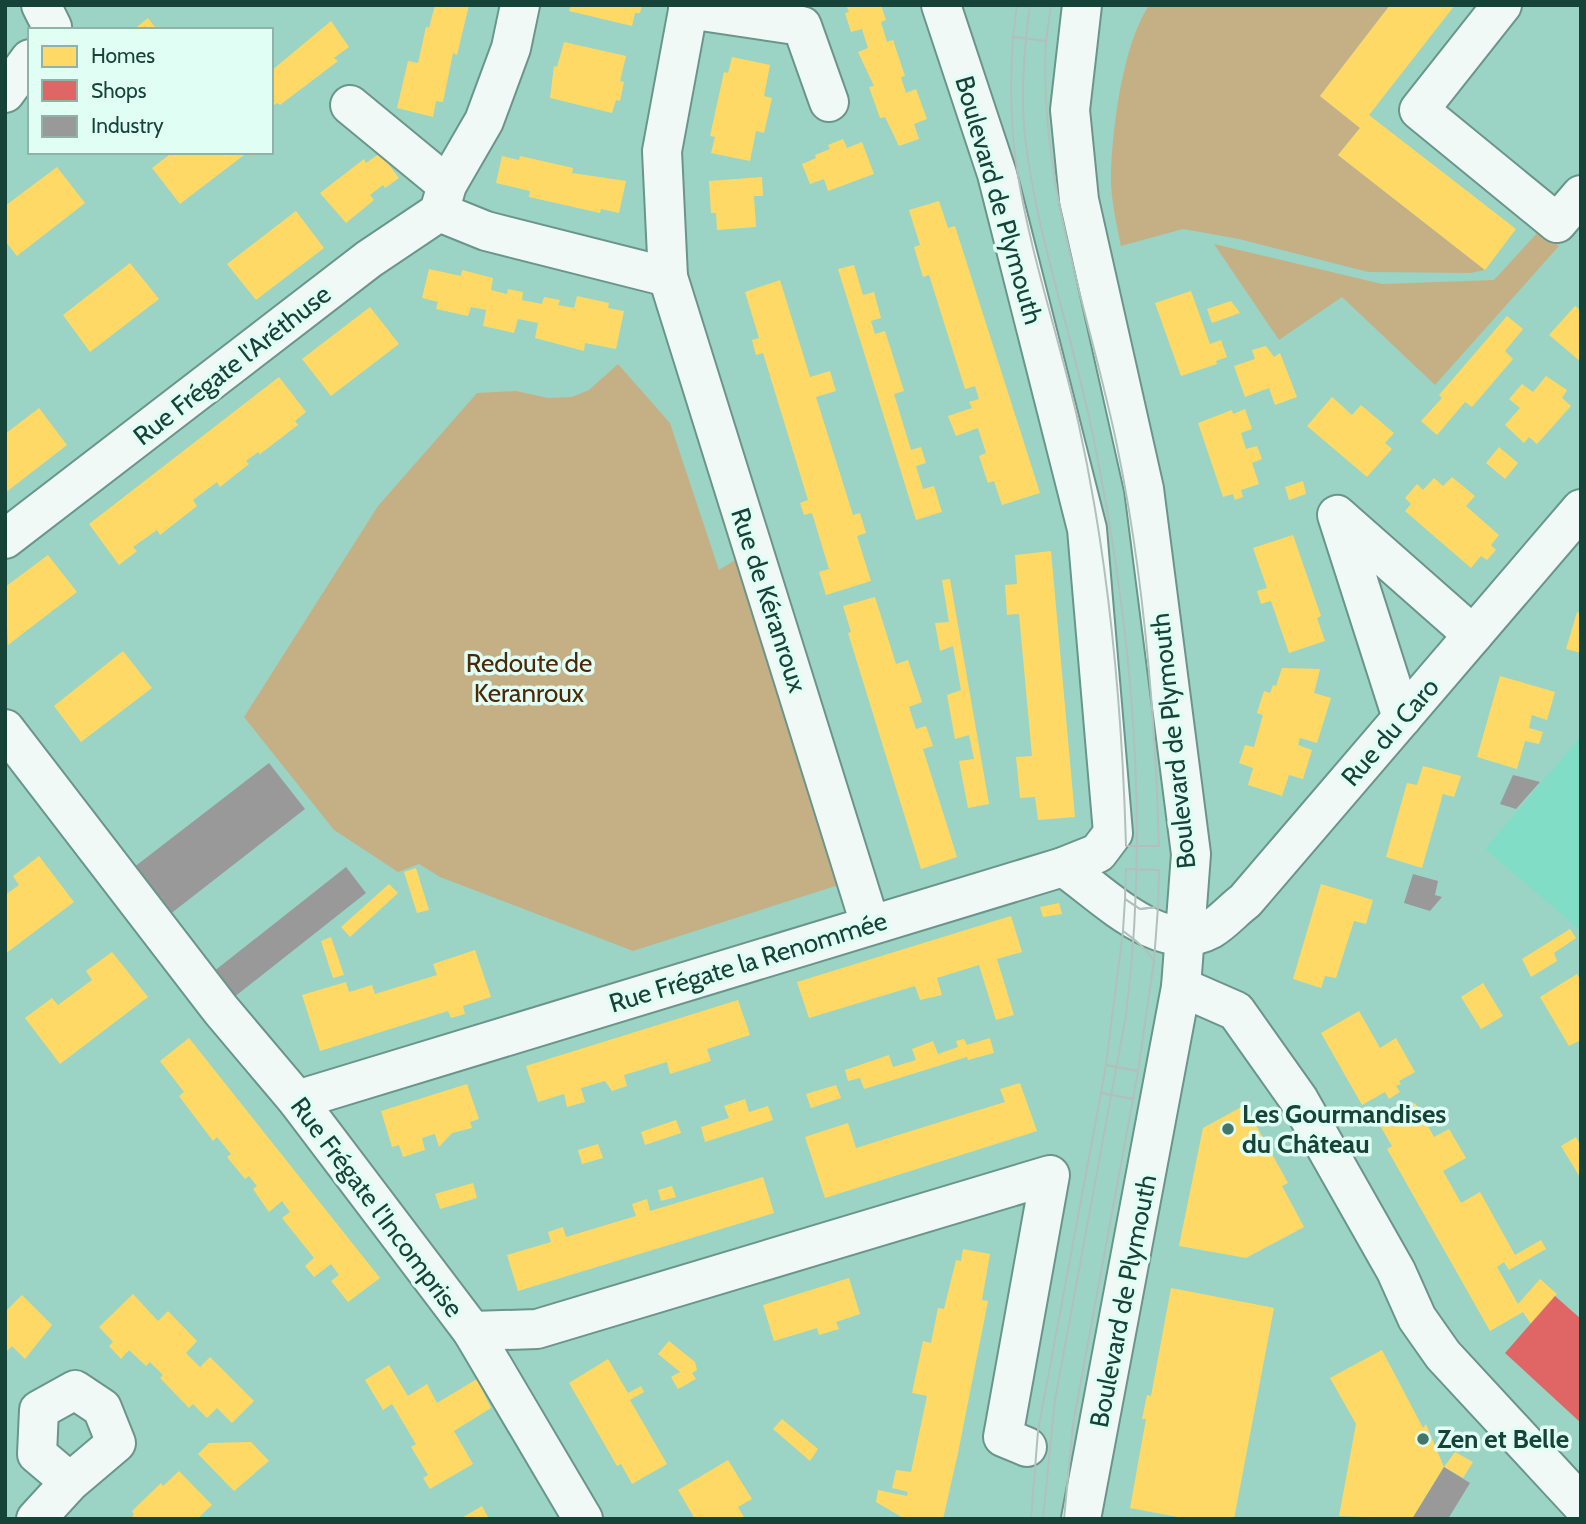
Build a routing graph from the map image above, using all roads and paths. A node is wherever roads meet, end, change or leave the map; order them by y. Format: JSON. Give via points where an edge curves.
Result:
{"nodes":[{"id":1,"x":41,"y":5,"type":"edge"},
{"id":2,"x":520,"y":5,"type":"edge"},
{"id":3,"x":941,"y":5,"type":"edge"},
{"id":4,"x":1083,"y":5,"type":"edge"},
{"id":5,"x":1502,"y":5,"type":"edge"},
{"id":6,"x":688,"y":7,"type":"edge"},
{"id":7,"x":51,"y":28,"type":"edge"},
{"id":8,"x":28,"y":62,"type":"edge"},
{"id":9,"x":5,"y":93,"type":"edge"},
{"id":10,"x":829,"y":102,"type":"dead end"},
{"id":11,"x":350,"y":106,"type":"dead end"},
{"id":12,"x":1581,"y":195,"type":"edge"},
{"id":13,"x":443,"y":198,"type":"junction"},
{"id":14,"x":668,"y":277,"type":"junction"},
{"id":15,"x":1581,"y":509,"type":"edge"},
{"id":16,"x":5,"y":539,"type":"edge"},
{"id":17,"x":1474,"y":635,"type":"junction"},
{"id":18,"x":1402,"y":718,"type":"junction"},
{"id":19,"x":5,"y":729,"type":"edge"},
{"id":20,"x":1063,"y":867,"type":"junction"},
{"id":21,"x":870,"y":924,"type":"junction"},
{"id":22,"x":1185,"y":935,"type":"junction"},
{"id":23,"x":1181,"y":987,"type":"junction"},
{"id":24,"x":297,"y":1100,"type":"junction"},
{"id":25,"x":472,"y":1331,"type":"junction"},
{"id":26,"x":1027,"y":1447,"type":"dead end"},
{"id":27,"x":70,"y":1482,"type":"dead end"},
{"id":28,"x":1581,"y":1504,"type":"edge"},
{"id":29,"x":36,"y":1519,"type":"edge"},
{"id":30,"x":583,"y":1519,"type":"edge"},
{"id":31,"x":1081,"y":1519,"type":"edge"}],
"edges":[{"from":1,"to":7,"type":"street"},
{"from":2,"to":13,"type":"street","name":"Rue Frégate l'Aréthuse","via":[[511,48],[484,121]]},
{"from":3,"to":20,"type":"street","name":"Boulevard de Plymouth","via":[[997,174],[1087,529],[1113,833],[1097,853]]},
{"from":4,"to":22,"type":"street","name":"Boulevard de Plymouth","via":[[1070,110],[1079,200],[1144,489],[1191,854]]},
{"from":5,"to":12,"type":"street","via":[[1419,110],[1558,223]]},
{"from":6,"to":10,"type":"street","name":"Rue de Kéranroux","via":[[802,26]]},
{"from":6,"to":14,"type":"street","name":"Rue de Kéranroux","via":[[662,151]]},
{"from":8,"to":9,"type":"street"},
{"from":11,"to":13,"type":"street"},
{"from":13,"to":14,"type":"street","via":[[486,231]]},
{"from":13,"to":16,"type":"street","name":"Rue Frégate l'Aréthuse"},
{"from":14,"to":21,"type":"street","name":"Rue de Kéranroux"},
{"from":15,"to":17,"type":"street","name":"Rue du Caro"},
{"from":17,"to":18,"type":"street","name":"Rue du Caro"},
{"from":17,"to":18,"type":"street","via":[[1337,515]]},
{"from":18,"to":22,"type":"street","name":"Rue du Caro","via":[[1245,901],[1210,930]]},
{"from":19,"to":24,"type":"street","name":"Rue Frégate l'Incomprise","via":[[221,1010]]},
{"from":20,"to":21,"type":"street","name":"Rue Frégate la Renommée"},
{"from":20,"to":22,"type":"street","via":[[1092,885],[1124,915],[1156,931]]},
{"from":21,"to":24,"type":"street","name":"Rue Frégate la Renommée"},
{"from":22,"to":23,"type":"street","name":"Boulevard de Plymouth"},
{"from":23,"to":28,"type":"street","via":[[1236,1011],[1299,1100],[1391,1261],[1418,1318],[1443,1355]]},
{"from":23,"to":31,"type":"street","name":"Boulevard de Plymouth"},
{"from":24,"to":25,"type":"street","name":"Rue Frégate l'Incomprise"},
{"from":25,"to":26,"type":"street","name":"Rue Frégate l'Incomprise","via":[[537,1329],[1049,1175],[1003,1437]]},
{"from":25,"to":30,"type":"street"},
{"from":27,"to":29,"type":"street"}]}
